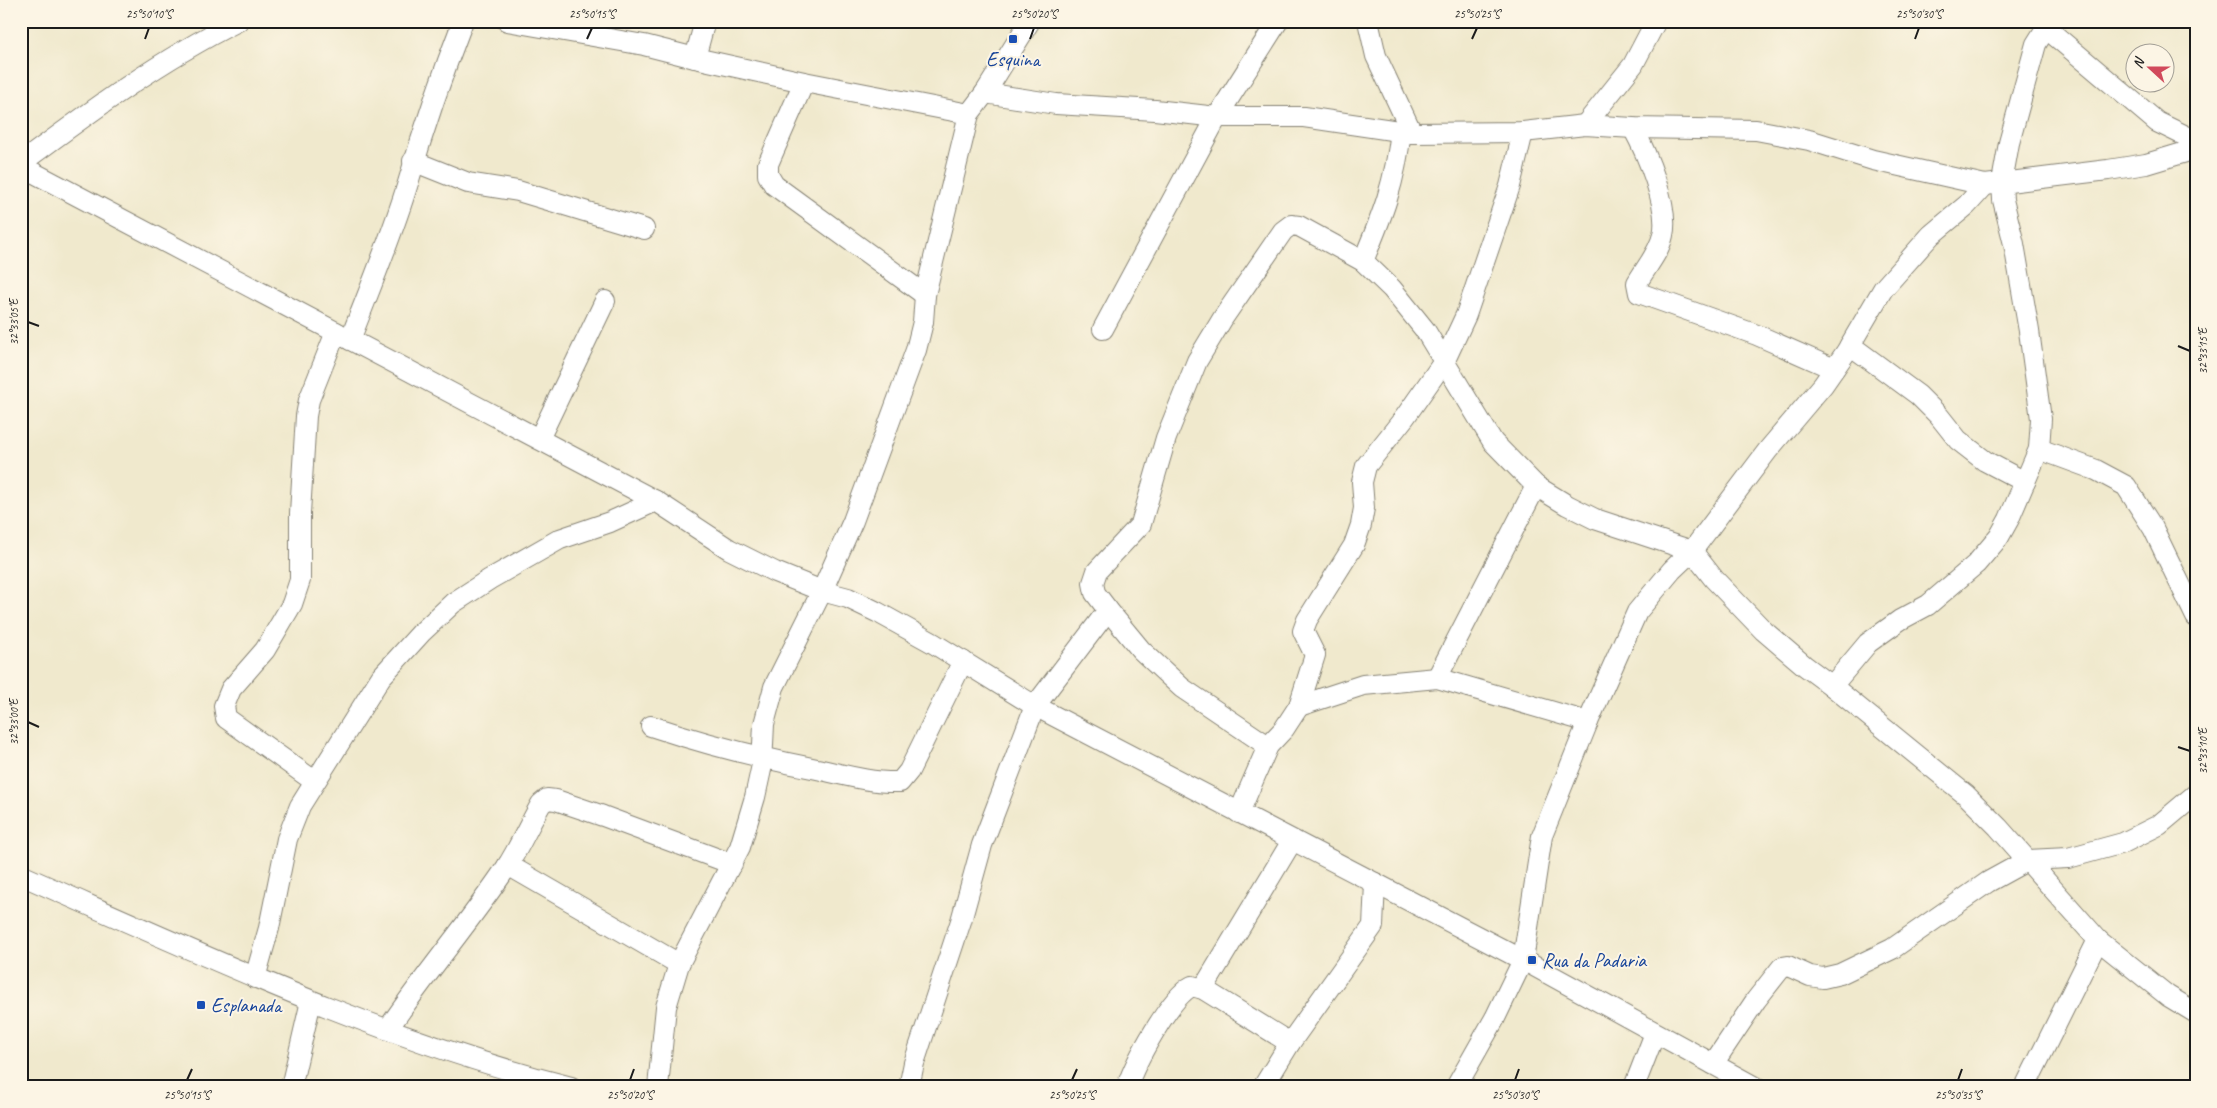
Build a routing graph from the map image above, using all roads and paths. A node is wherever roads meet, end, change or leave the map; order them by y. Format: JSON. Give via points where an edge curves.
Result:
{"nodes":[{"id":1,"x":238,"y":21,"type":"edge"},
{"id":2,"x":463,"y":21,"type":"edge"},
{"id":3,"x":507,"y":21,"type":"edge"},
{"id":4,"x":704,"y":21,"type":"edge"},
{"id":5,"x":1030,"y":21,"type":"edge"},
{"id":6,"x":1278,"y":21,"type":"edge"},
{"id":7,"x":1368,"y":21,"type":"edge"},
{"id":8,"x":1656,"y":21,"type":"edge"},
{"id":9,"x":2046,"y":24,"type":"edge"},
{"id":10,"x":695,"y":58,"type":"junction"},
{"id":11,"x":804,"y":82,"type":"junction"},
{"id":12,"x":985,"y":93,"type":"junction"},
{"id":13,"x":969,"y":114,"type":"junction"},
{"id":14,"x":1217,"y":117,"type":"junction"},
{"id":15,"x":1585,"y":125,"type":"junction"},
{"id":16,"x":1633,"y":128,"type":"junction"},
{"id":17,"x":1407,"y":132,"type":"junction"},
{"id":18,"x":1522,"y":132,"type":"junction"},
{"id":19,"x":2196,"y":142,"type":"edge"},
{"id":20,"x":2196,"y":149,"type":"edge"},
{"id":21,"x":413,"y":161,"type":"junction"},
{"id":22,"x":21,"y":164,"type":"edge"},
{"id":23,"x":1994,"y":184,"type":"junction"},
{"id":24,"x":644,"y":229,"type":"dead end"},
{"id":25,"x":1363,"y":261,"type":"junction"},
{"id":26,"x":925,"y":295,"type":"junction"},
{"id":27,"x":605,"y":301,"type":"dead end"},
{"id":28,"x":1103,"y":329,"type":"dead end"},
{"id":29,"x":343,"y":336,"type":"junction"},
{"id":30,"x":1850,"y":345,"type":"junction"},
{"id":31,"x":1445,"y":360,"type":"junction"},
{"id":32,"x":1834,"y":369,"type":"junction"},
{"id":33,"x":539,"y":439,"type":"junction"},
{"id":34,"x":2039,"y":449,"type":"junction"},
{"id":35,"x":2025,"y":482,"type":"junction"},
{"id":36,"x":1536,"y":486,"type":"junction"},
{"id":37,"x":656,"y":501,"type":"junction"},
{"id":38,"x":1692,"y":551,"type":"junction"},
{"id":39,"x":822,"y":591,"type":"junction"},
{"id":40,"x":1108,"y":610,"type":"junction"},
{"id":41,"x":2196,"y":617,"type":"edge"},
{"id":42,"x":963,"y":661,"type":"junction"},
{"id":43,"x":1437,"y":678,"type":"junction"},
{"id":44,"x":1832,"y":686,"type":"junction"},
{"id":45,"x":1035,"y":706,"type":"junction"},
{"id":46,"x":1299,"y":706,"type":"junction"},
{"id":47,"x":1588,"y":722,"type":"junction"},
{"id":48,"x":651,"y":726,"type":"dead end"},
{"id":49,"x":1268,"y":746,"type":"junction"},
{"id":50,"x":761,"y":758,"type":"junction"},
{"id":51,"x":314,"y":781,"type":"junction"},
{"id":52,"x":2196,"y":794,"type":"edge"},
{"id":53,"x":1239,"y":813,"type":"junction"},
{"id":54,"x":1292,"y":841,"type":"junction"},
{"id":55,"x":2028,"y":860,"type":"junction"},
{"id":56,"x":732,"y":864,"type":"junction"},
{"id":57,"x":508,"y":866,"type":"junction"},
{"id":58,"x":21,"y":876,"type":"edge"},
{"id":59,"x":1374,"y":883,"type":"junction"},
{"id":60,"x":2098,"y":940,"type":"junction"},
{"id":61,"x":1523,"y":960,"type":"junction"},
{"id":62,"x":679,"y":964,"type":"junction"},
{"id":63,"x":255,"y":978,"type":"junction"},
{"id":64,"x":1203,"y":989,"type":"junction"},
{"id":65,"x":311,"y":1001,"type":"junction"},
{"id":66,"x":2196,"y":1013,"type":"edge"},
{"id":67,"x":388,"y":1029,"type":"junction"},
{"id":68,"x":1655,"y":1033,"type":"junction"},
{"id":69,"x":1290,"y":1043,"type":"junction"},
{"id":70,"x":1713,"y":1064,"type":"junction"},
{"id":71,"x":534,"y":1082,"type":"edge"},
{"id":72,"x":291,"y":1087,"type":"edge"},
{"id":73,"x":571,"y":1087,"type":"edge"},
{"id":74,"x":658,"y":1087,"type":"edge"},
{"id":75,"x":909,"y":1087,"type":"edge"},
{"id":76,"x":1127,"y":1087,"type":"edge"},
{"id":77,"x":1263,"y":1087,"type":"edge"},
{"id":78,"x":1456,"y":1087,"type":"edge"},
{"id":79,"x":1634,"y":1087,"type":"edge"},
{"id":80,"x":1755,"y":1087,"type":"edge"},
{"id":81,"x":2025,"y":1087,"type":"edge"}],
"edges":[{"from":1,"to":22,"type":"street","via":[[194,43],[128,84]]},
{"from":2,"to":21,"type":"street"},
{"from":3,"to":10,"type":"street","via":[[644,44]]},
{"from":4,"to":10,"type":"street"},
{"from":5,"to":12,"type":"street"},
{"from":6,"to":14,"type":"street"},
{"from":7,"to":17,"type":"street","via":[[1376,56]]},
{"from":8,"to":15,"type":"street","via":[[1633,65]]},
{"from":9,"to":19,"type":"street","via":[[2157,122]]},
{"from":9,"to":23,"type":"street","via":[[2036,44],[2009,143]]},
{"from":10,"to":11,"type":"street"},
{"from":11,"to":13,"type":"street"},
{"from":11,"to":26,"type":"street","via":[[768,164],[768,175],[774,185]]},
{"from":12,"to":13,"type":"street"},
{"from":12,"to":14,"type":"street","via":[[1056,104]]},
{"from":13,"to":26,"type":"street"},
{"from":14,"to":17,"type":"street","via":[[1304,117]]},
{"from":14,"to":28,"type":"street"},
{"from":15,"to":16,"type":"street"},
{"from":15,"to":18,"type":"street"},
{"from":16,"to":23,"type":"street","via":[[1756,130],[1809,140],[1872,160]]},
{"from":16,"to":32,"type":"street","via":[[1646,152],[1664,221],[1664,234],[1658,251],[1637,283],[1639,292],[1757,335]]},
{"from":17,"to":18,"type":"street"},
{"from":17,"to":25,"type":"street","via":[[1387,203]]},
{"from":18,"to":31,"type":"street","via":[[1510,186],[1481,276]]},
{"from":20,"to":23,"type":"street","via":[[2146,164]]},
{"from":21,"to":24,"type":"street","via":[[468,184],[518,191]]},
{"from":21,"to":29,"type":"street","via":[[383,256]]},
{"from":22,"to":29,"type":"street"},
{"from":23,"to":30,"type":"street","via":[[1931,235],[1894,276]]},
{"from":23,"to":34,"type":"street","via":[[2003,200],[2014,244],[2029,331],[2041,419]]},
{"from":25,"to":31,"type":"street","via":[[1392,289]]},
{"from":25,"to":40,"type":"street","via":[[1299,226],[1291,225],[1282,231],[1197,361],[1166,438],[1140,524],[1097,571],[1093,583]]},
{"from":26,"to":39,"type":"street","via":[[916,350],[857,512]]},
{"from":27,"to":33,"type":"street"},
{"from":29,"to":33,"type":"street"},
{"from":29,"to":51,"type":"street","via":[[309,400],[306,416],[300,580],[292,604],[265,650],[231,689],[224,706],[226,718]]},
{"from":30,"to":32,"type":"street"},
{"from":30,"to":35,"type":"street","via":[[1918,395],[1958,440],[1985,462]]},
{"from":31,"to":36,"type":"street","via":[[1493,442]]},
{"from":31,"to":46,"type":"street","via":[[1366,466],[1362,482],[1364,508],[1354,545],[1306,620],[1303,631],[1315,655]]},
{"from":32,"to":38,"type":"street"},
{"from":33,"to":37,"type":"street"},
{"from":34,"to":35,"type":"street"},
{"from":34,"to":41,"type":"street","via":[[2096,470],[2126,486],[2154,528]]},
{"from":35,"to":44,"type":"street","via":[[1999,537],[1976,564],[1928,605],[1868,643]]},
{"from":36,"to":38,"type":"street","via":[[1595,519]]},
{"from":36,"to":43,"type":"street"},
{"from":37,"to":39,"type":"street","via":[[729,549]]},
{"from":37,"to":51,"type":"street","via":[[610,522],[560,539],[453,603],[381,677]]},
{"from":38,"to":44,"type":"street","via":[[1764,631]]},
{"from":38,"to":47,"type":"street","via":[[1637,612]]},
{"from":39,"to":42,"type":"street","via":[[848,598]]},
{"from":39,"to":50,"type":"street","via":[[774,687],[768,705]]},
{"from":40,"to":45,"type":"street"},
{"from":40,"to":49,"type":"street","via":[[1141,650],[1182,688]]},
{"from":42,"to":45,"type":"street"},
{"from":42,"to":50,"type":"street","via":[[909,771],[900,782],[859,778]]},
{"from":43,"to":46,"type":"street","via":[[1363,685]]},
{"from":43,"to":47,"type":"street"},
{"from":44,"to":55,"type":"street","via":[[1966,796]]},
{"from":45,"to":53,"type":"street"},
{"from":45,"to":75,"type":"street","via":[[982,845]]},
{"from":46,"to":49,"type":"street"},
{"from":47,"to":61,"type":"street","via":[[1542,836]]},
{"from":48,"to":50,"type":"street"},
{"from":49,"to":53,"type":"street"},
{"from":50,"to":56,"type":"street","via":[[755,797]]},
{"from":51,"to":63,"type":"street","via":[[287,839]]},
{"from":52,"to":55,"type":"street","via":[[2159,825],[2123,843],[2068,858]]},
{"from":53,"to":54,"type":"street"},
{"from":54,"to":59,"type":"street"},
{"from":54,"to":64,"type":"street"},
{"from":55,"to":60,"type":"street"},
{"from":55,"to":70,"type":"street","via":[[1988,882],[1892,949],[1840,974],[1823,978],[1788,966],[1782,967]]},
{"from":56,"to":57,"type":"street","via":[[612,819],[547,799],[541,804]]},
{"from":56,"to":62,"type":"street"},
{"from":57,"to":62,"type":"street"},
{"from":57,"to":67,"type":"street"},
{"from":58,"to":63,"type":"street"},
{"from":59,"to":61,"type":"street"},
{"from":59,"to":69,"type":"street","via":[[1373,926]]},
{"from":60,"to":66,"type":"street","via":[[2168,996]]},
{"from":60,"to":81,"type":"street"},
{"from":61,"to":68,"type":"street"},
{"from":61,"to":78,"type":"street"},
{"from":62,"to":74,"type":"street","via":[[666,1007]]},
{"from":63,"to":65,"type":"street"},
{"from":64,"to":69,"type":"street"},
{"from":64,"to":76,"type":"street","via":[[1192,986],[1184,990],[1163,1018]]},
{"from":65,"to":67,"type":"street"},
{"from":65,"to":72,"type":"street"},
{"from":67,"to":71,"type":"street"},
{"from":68,"to":70,"type":"street"},
{"from":68,"to":79,"type":"street"},
{"from":69,"to":77,"type":"street"},
{"from":70,"to":80,"type":"street"},
{"from":71,"to":73,"type":"street"}]}
